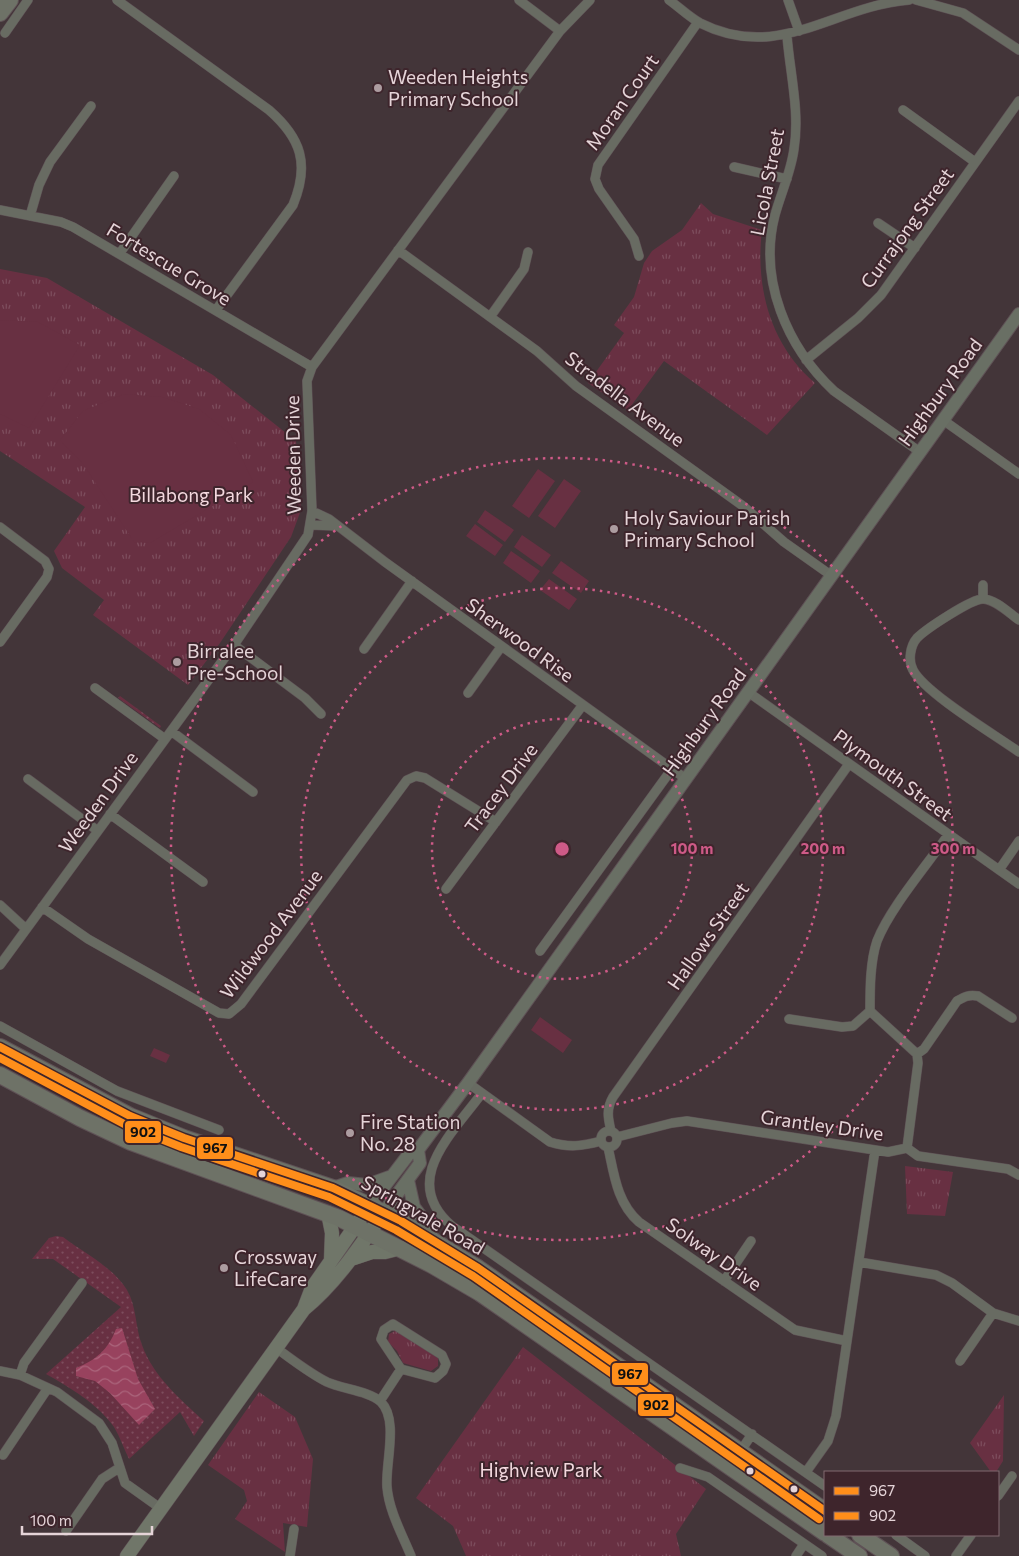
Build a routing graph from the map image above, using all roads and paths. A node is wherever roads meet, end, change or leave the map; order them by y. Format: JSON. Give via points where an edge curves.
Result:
{"nodes":[{"id":1,"x":10,"y":0,"type":"edge"},
{"id":2,"x":28,"y":0,"type":"edge"},
{"id":3,"x":116,"y":0,"type":"edge"},
{"id":4,"x":519,"y":0,"type":"edge"},
{"id":5,"x":590,"y":0,"type":"edge"},
{"id":6,"x":669,"y":0,"type":"edge"},
{"id":7,"x":788,"y":0,"type":"edge"},
{"id":8,"x":909,"y":0,"type":"edge"},
{"id":9,"x":916,"y":0,"type":"edge"},
{"id":10,"x":0,"y":13,"type":"edge"},
{"id":11,"x":698,"y":22,"type":"junction"},
{"id":12,"x":560,"y":31,"type":"junction"},
{"id":13,"x":799,"y":31,"type":"junction"},
{"id":14,"x":5,"y":33,"type":"dead end"},
{"id":15,"x":787,"y":36,"type":"junction"},
{"id":16,"x":1019,"y":50,"type":"edge"},
{"id":17,"x":1019,"y":102,"type":"edge"},
{"id":18,"x":92,"y":106,"type":"dead end"},
{"id":19,"x":903,"y":110,"type":"dead end"},
{"id":20,"x":976,"y":162,"type":"junction"},
{"id":21,"x":734,"y":167,"type":"dead end"},
{"id":22,"x":174,"y":176,"type":"dead end"},
{"id":23,"x":787,"y":179,"type":"junction"},
{"id":24,"x":0,"y":210,"type":"edge"},
{"id":25,"x":30,"y":216,"type":"junction"},
{"id":26,"x":878,"y":223,"type":"dead end"},
{"id":27,"x":915,"y":248,"type":"junction"},
{"id":28,"x":398,"y":250,"type":"junction"},
{"id":29,"x":528,"y":252,"type":"dead end"},
{"id":30,"x":120,"y":253,"type":"junction"},
{"id":31,"x":638,"y":256,"type":"dead end"},
{"id":32,"x":216,"y":310,"type":"junction"},
{"id":33,"x":1019,"y":314,"type":"edge"},
{"id":34,"x":490,"y":317,"type":"junction"},
{"id":35,"x":806,"y":360,"type":"junction"},
{"id":36,"x":312,"y":367,"type":"junction"},
{"id":37,"x":943,"y":420,"type":"junction"},
{"id":38,"x":920,"y":452,"type":"junction"},
{"id":39,"x":1019,"y":474,"type":"edge"},
{"id":40,"x":312,"y":510,"type":"junction"},
{"id":41,"x":310,"y":525,"type":"junction"},
{"id":42,"x":337,"y":526,"type":"junction"},
{"id":43,"x":0,"y":527,"type":"edge"},
{"id":44,"x":832,"y":576,"type":"junction"},
{"id":45,"x":412,"y":581,"type":"junction"},
{"id":46,"x":983,"y":586,"type":"dead end"},
{"id":47,"x":983,"y":599,"type":"junction"},
{"id":48,"x":1019,"y":620,"type":"edge"},
{"id":49,"x":0,"y":642,"type":"edge"},
{"id":50,"x":234,"y":645,"type":"junction"},
{"id":51,"x":501,"y":647,"type":"junction"},
{"id":52,"x":364,"y":649,"type":"dead end"},
{"id":53,"x":95,"y":688,"type":"dead end"},
{"id":54,"x":748,"y":692,"type":"junction"},
{"id":55,"x":468,"y":693,"type":"dead end"},
{"id":56,"x":582,"y":706,"type":"junction"},
{"id":57,"x":321,"y":714,"type":"dead end"},
{"id":58,"x":702,"y":726,"type":"dead end"},
{"id":59,"x":171,"y":731,"type":"junction"},
{"id":60,"x":165,"y":739,"type":"junction"},
{"id":61,"x":1019,"y":752,"type":"edge"},
{"id":62,"x":850,"y":764,"type":"junction"},
{"id":63,"x":672,"y":769,"type":"junction"},
{"id":64,"x":28,"y":779,"type":"dead end"},
{"id":65,"x":686,"y":779,"type":"junction"},
{"id":66,"x":253,"y":792,"type":"dead end"},
{"id":67,"x":110,"y":814,"type":"junction"},
{"id":68,"x":496,"y":822,"type":"junction"},
{"id":69,"x":98,"y":831,"type":"junction"},
{"id":70,"x":948,"y":835,"type":"junction"},
{"id":71,"x":1019,"y":841,"type":"edge"},
{"id":72,"x":999,"y":870,"type":"junction"},
{"id":73,"x":203,"y":882,"type":"dead end"},
{"id":74,"x":1019,"y":884,"type":"edge"},
{"id":75,"x":446,"y":889,"type":"dead end"},
{"id":76,"x":0,"y":905,"type":"edge"},
{"id":77,"x":42,"y":907,"type":"junction"},
{"id":78,"x":26,"y":929,"type":"junction"},
{"id":79,"x":540,"y":951,"type":"dead end"},
{"id":80,"x":0,"y":965,"type":"edge"},
{"id":81,"x":870,"y":1010,"type":"junction"},
{"id":82,"x":1012,"y":1018,"type":"dead end"},
{"id":83,"x":789,"y":1019,"type":"dead end"},
{"id":84,"x":0,"y":1026,"type":"edge"},
{"id":85,"x":0,"y":1047,"type":"edge"},
{"id":86,"x":917,"y":1054,"type":"junction"},
{"id":87,"x":0,"y":1075,"type":"edge"},
{"id":88,"x":468,"y":1082,"type":"junction"},
{"id":89,"x":482,"y":1093,"type":"junction"},
{"id":90,"x":220,"y":1130,"type":"dead end"},
{"id":91,"x":614,"y":1134,"type":"junction"},
{"id":92,"x":604,"y":1144,"type":"junction"},
{"id":93,"x":906,"y":1148,"type":"junction"},
{"id":94,"x":418,"y":1150,"type":"junction"},
{"id":95,"x":875,"y":1150,"type":"junction"},
{"id":96,"x":1019,"y":1175,"type":"edge"},
{"id":97,"x":392,"y":1176,"type":"junction"},
{"id":98,"x":408,"y":1180,"type":"junction"},
{"id":99,"x":333,"y":1188,"type":"junction"},
{"id":100,"x":377,"y":1209,"type":"junction"},
{"id":101,"x":328,"y":1213,"type":"junction"},
{"id":102,"x":363,"y":1229,"type":"junction"},
{"id":103,"x":432,"y":1239,"type":"junction"},
{"id":104,"x":751,"y":1241,"type":"dead end"},
{"id":105,"x":401,"y":1248,"type":"junction"},
{"id":106,"x":350,"y":1260,"type":"junction"},
{"id":107,"x":332,"y":1261,"type":"junction"},
{"id":108,"x":859,"y":1262,"type":"junction"},
{"id":109,"x":724,"y":1281,"type":"junction"},
{"id":110,"x":82,"y":1282,"type":"dead end"},
{"id":111,"x":304,"y":1309,"type":"junction"},
{"id":112,"x":993,"y":1312,"type":"junction"},
{"id":113,"x":1019,"y":1321,"type":"edge"},
{"id":114,"x":847,"y":1341,"type":"junction"},
{"id":115,"x":276,"y":1348,"type":"junction"},
{"id":116,"x":960,"y":1361,"type":"dead end"},
{"id":117,"x":1,"y":1370,"type":"edge"},
{"id":118,"x":402,"y":1370,"type":"junction"},
{"id":119,"x":20,"y":1375,"type":"junction"},
{"id":120,"x":48,"y":1388,"type":"junction"},
{"id":121,"x":380,"y":1401,"type":"junction"},
{"id":122,"x":752,"y":1434,"type":"junction"},
{"id":123,"x":741,"y":1452,"type":"junction"},
{"id":124,"x":4,"y":1456,"type":"edge"},
{"id":125,"x":730,"y":1467,"type":"junction"},
{"id":126,"x":119,"y":1468,"type":"junction"},
{"id":127,"x":680,"y":1468,"type":"dead end"},
{"id":128,"x":806,"y":1472,"type":"junction"},
{"id":129,"x":1012,"y":1476,"type":"dead end"},
{"id":130,"x":824,"y":1485,"type":"edge"},
{"id":131,"x":999,"y":1495,"type":"edge"},
{"id":132,"x":160,"y":1508,"type":"junction"},
{"id":133,"x":824,"y":1509,"type":"edge"},
{"id":134,"x":294,"y":1529,"type":"dead end"},
{"id":135,"x":66,"y":1531,"type":"dead end"},
{"id":136,"x":824,"y":1533,"type":"edge"},
{"id":137,"x":829,"y":1536,"type":"edge"},
{"id":138,"x":861,"y":1536,"type":"edge"},
{"id":139,"x":897,"y":1536,"type":"edge"},
{"id":140,"x":970,"y":1536,"type":"edge"},
{"id":141,"x":804,"y":1544,"type":"junction"},
{"id":142,"x":128,"y":1556,"type":"edge"},
{"id":143,"x":290,"y":1556,"type":"edge"},
{"id":144,"x":411,"y":1556,"type":"edge"},
{"id":145,"x":796,"y":1556,"type":"edge"},
{"id":146,"x":822,"y":1556,"type":"edge"},
{"id":147,"x":858,"y":1556,"type":"edge"},
{"id":148,"x":890,"y":1556,"type":"edge"},
{"id":149,"x":925,"y":1556,"type":"edge"},
{"id":150,"x":956,"y":1556,"type":"edge"}],
"edges":[{"from":1,"to":10,"type":"highway"},
{"from":2,"to":14,"type":"street"},
{"from":3,"to":32,"type":"street","via":[[269,110],[284,123],[298,145],[302,172],[300,189],[293,205]]},
{"from":4,"to":12,"type":"street"},
{"from":5,"to":12,"type":"street","name":"Weeden Drive"},
{"from":6,"to":11,"type":"street"},
{"from":7,"to":13,"type":"street"},
{"from":8,"to":13,"type":"street","via":[[870,6]]},
{"from":9,"to":16,"type":"street","via":[[963,13]]},
{"from":11,"to":15,"type":"street","via":[[716,30],[753,38]]},
{"from":11,"to":31,"type":"street","name":"Moran Court","via":[[598,164],[595,179],[599,189],[634,239]]},
{"from":12,"to":28,"type":"street","name":"Weeden Drive"},
{"from":13,"to":15,"type":"street"},
{"from":15,"to":23,"type":"street","name":"Licola Street","via":[[796,123],[795,149]]},
{"from":17,"to":20,"type":"street","name":"Currajong Street"},
{"from":18,"to":25,"type":"street","via":[[50,162]]},
{"from":19,"to":20,"type":"street"},
{"from":20,"to":27,"type":"street","name":"Currajong Street"},
{"from":21,"to":23,"type":"street"},
{"from":22,"to":30,"type":"street"},
{"from":23,"to":35,"type":"street","name":"Licola Street","via":[[771,235],[772,275],[782,317]]},
{"from":24,"to":25,"type":"street","name":"Fortescue Grove"},
{"from":25,"to":30,"type":"street","name":"Fortescue Grove","via":[[62,222]]},
{"from":26,"to":27,"type":"street"},
{"from":27,"to":35,"type":"street","name":"Currajong Street","via":[[881,295]]},
{"from":28,"to":34,"type":"street","name":"Stradella Avenue"},
{"from":28,"to":36,"type":"street","name":"Weeden Drive"},
{"from":29,"to":34,"type":"street","via":[[524,269]]},
{"from":30,"to":32,"type":"street","name":"Fortescue Grove"},
{"from":32,"to":36,"type":"street","name":"Fortescue Grove"},
{"from":33,"to":37,"type":"main road","name":"Highbury Road"},
{"from":34,"to":44,"type":"street","name":"Stradella Avenue","via":[[537,351],[576,386],[743,506],[784,542]]},
{"from":35,"to":38,"type":"street","name":"Licola Street","via":[[834,391]]},
{"from":36,"to":40,"type":"street","name":"Weeden Drive","via":[[307,381]]},
{"from":37,"to":38,"type":"main road","name":"Highbury Road"},
{"from":37,"to":39,"type":"street"},
{"from":38,"to":44,"type":"main road","name":"Highbury Road"},
{"from":40,"to":41,"type":"street","name":"Weeden Drive"},
{"from":40,"to":42,"type":"street","name":"Sherwood Rise"},
{"from":41,"to":42,"type":"street"},
{"from":41,"to":50,"type":"street","name":"Weeden Drive","via":[[303,542]]},
{"from":42,"to":45,"type":"street","name":"Sherwood Rise"},
{"from":43,"to":49,"type":"street","via":[[45,561],[49,569],[47,577]]},
{"from":44,"to":54,"type":"main road","name":"Highbury Road"},
{"from":45,"to":51,"type":"street","name":"Sherwood Rise"},
{"from":45,"to":52,"type":"street"},
{"from":46,"to":47,"type":"street"},
{"from":47,"to":48,"type":"street"},
{"from":47,"to":61,"type":"street","via":[[970,603],[917,639],[911,650],[912,669],[926,686]]},
{"from":50,"to":57,"type":"street","via":[[305,698]]},
{"from":50,"to":59,"type":"street","name":"Weeden Drive"},
{"from":51,"to":55,"type":"street"},
{"from":51,"to":56,"type":"street","name":"Sherwood Rise"},
{"from":53,"to":60,"type":"street"},
{"from":54,"to":62,"type":"street","name":"Plymouth Street"},
{"from":54,"to":65,"type":"main road","name":"Highbury Road"},
{"from":56,"to":63,"type":"street","name":"Sherwood Rise"},
{"from":56,"to":68,"type":"street","name":"Tracey Drive"},
{"from":58,"to":63,"type":"street"},
{"from":59,"to":60,"type":"street","name":"Weeden Drive"},
{"from":59,"to":66,"type":"street"},
{"from":60,"to":67,"type":"street","name":"Weeden Drive"},
{"from":62,"to":70,"type":"street","name":"Plymouth Street"},
{"from":62,"to":91,"type":"street","name":"Hallows Street","via":[[613,1097],[607,1113]]},
{"from":63,"to":65,"type":"street","name":"Sherwood Rise"},
{"from":63,"to":79,"type":"street"},
{"from":64,"to":69,"type":"street"},
{"from":65,"to":88,"type":"main road","name":"Highbury Road"},
{"from":67,"to":69,"type":"street","name":"Weeden Drive"},
{"from":67,"to":73,"type":"street"},
{"from":68,"to":75,"type":"street","name":"Tracey Drive"},
{"from":68,"to":77,"type":"street","name":"Wildwood Avenue","via":[[425,778],[416,776],[407,780],[237,1010],[229,1014],[219,1013],[88,939]]},
{"from":69,"to":77,"type":"street","name":"Weeden Drive"},
{"from":70,"to":72,"type":"street","name":"Plymouth Street"},
{"from":70,"to":81,"type":"street","via":[[885,924],[876,943]]},
{"from":71,"to":72,"type":"street"},
{"from":72,"to":74,"type":"street","name":"Plymouth Street"},
{"from":76,"to":78,"type":"street"},
{"from":77,"to":78,"type":"street","name":"Weeden Drive"},
{"from":78,"to":80,"type":"street","name":"Weeden Drive"},
{"from":81,"to":83,"type":"street","via":[[853,1026]]},
{"from":81,"to":86,"type":"street"},
{"from":82,"to":86,"type":"street","via":[[978,996],[963,997]]},
{"from":84,"to":90,"type":"street","via":[[117,1091]]},
{"from":85,"to":99,"type":"highway","name":"Springvale Road","via":[[101,1102],[150,1124]]},
{"from":86,"to":93,"type":"street"},
{"from":87,"to":101,"type":"highway","name":"Springvale Road","via":[[131,1142]]},
{"from":88,"to":89,"type":"street"},
{"from":88,"to":94,"type":"main road","name":"Highbury Road"},
{"from":89,"to":92,"type":"street","via":[[550,1142],[571,1147]]},
{"from":89,"to":122,"type":"street","name":"Springvale Road","via":[[434,1159],[429,1190],[438,1212],[452,1226]]},
{"from":91,"to":92,"type":"street","via":[[606,1133]]},
{"from":91,"to":92,"type":"street","via":[[613,1145]]},
{"from":91,"to":95,"type":"street","name":"Grantley Drive","via":[[687,1122]]},
{"from":92,"to":109,"type":"street","name":"Solway Drive","via":[[619,1194],[629,1212]]},
{"from":93,"to":95,"type":"street","name":"Grantley Drive","via":[[888,1152]]},
{"from":93,"to":96,"type":"street","name":"Grantley Drive","via":[[918,1156],[1008,1169]]},
{"from":94,"to":97,"type":"main road","name":"Highbury Road","via":[[409,1154]]},
{"from":94,"to":98,"type":"main road","name":"Highbury Road","via":[[420,1163]]},
{"from":95,"to":108,"type":"street"},
{"from":97,"to":99,"type":"main road","via":[[366,1184],[348,1183]]},
{"from":97,"to":100,"type":"main road","name":"Highbury Road"},
{"from":98,"to":100,"type":"main road","name":"Highbury Road"},
{"from":98,"to":103,"type":"main road","via":[[414,1207],[430,1228]]},
{"from":99,"to":100,"type":"highway","name":"Springvale Road"},
{"from":100,"to":102,"type":"main road","name":"Highbury Road"},
{"from":100,"to":103,"type":"highway","name":"Springvale Road"},
{"from":101,"to":102,"type":"highway","name":"Springvale Road"},
{"from":101,"to":107,"type":"main road"},
{"from":102,"to":105,"type":"highway","name":"Springvale Road"},
{"from":102,"to":106,"type":"main road","name":"Highbury Road"},
{"from":102,"to":107,"type":"main road","name":"Highbury Road"},
{"from":103,"to":123,"type":"highway","name":"Springvale Road"},
{"from":104,"to":109,"type":"street"},
{"from":105,"to":106,"type":"main road","via":[[372,1252]]},
{"from":105,"to":125,"type":"highway","name":"Springvale Road","via":[[480,1293]]},
{"from":106,"to":111,"type":"main road","name":"Highbury Road","via":[[321,1296]]},
{"from":107,"to":111,"type":"main road","name":"Highbury Road","via":[[312,1288]]},
{"from":108,"to":112,"type":"street","via":[[936,1275],[952,1282]]},
{"from":108,"to":114,"type":"street"},
{"from":109,"to":114,"type":"street","name":"Solway Drive","via":[[800,1332]]},
{"from":110,"to":119,"type":"street","via":[[24,1363]]},
{"from":111,"to":115,"type":"main road","name":"Highbury Road"},
{"from":112,"to":113,"type":"street"},
{"from":112,"to":116,"type":"street"},
{"from":114,"to":128,"type":"street","via":[[833,1426],[828,1441]]},
{"from":115,"to":121,"type":"street","via":[[326,1382]]},
{"from":115,"to":132,"type":"main road","name":"Highbury Road"},
{"from":117,"to":119,"type":"street"},
{"from":118,"to":118,"type":"street","via":[[382,1339],[384,1330],[393,1324],[442,1355],[446,1364],[435,1378]]},
{"from":118,"to":121,"type":"street"},
{"from":119,"to":120,"type":"street"},
{"from":120,"to":124,"type":"street"},
{"from":120,"to":126,"type":"street","via":[[77,1404],[99,1422],[112,1444]]},
{"from":121,"to":144,"type":"street","via":[[390,1422],[389,1498]]},
{"from":122,"to":123,"type":"street"},
{"from":122,"to":128,"type":"street","name":"Springvale Road"},
{"from":123,"to":125,"type":"street"},
{"from":123,"to":133,"type":"highway","name":"Springvale Road"},
{"from":125,"to":136,"type":"highway","name":"Springvale Road"},
{"from":126,"to":132,"type":"street","via":[[126,1483]]},
{"from":126,"to":135,"type":"street","via":[[102,1479]]},
{"from":127,"to":141,"type":"street","via":[[700,1472]]},
{"from":128,"to":130,"type":"street","name":"Springvale Road"},
{"from":129,"to":131,"type":"street"},
{"from":132,"to":142,"type":"main road","name":"Highbury Road"},
{"from":134,"to":143,"type":"street"},
{"from":137,"to":147,"type":"highway","name":"Springvale Road"},
{"from":138,"to":148,"type":"highway"},
{"from":139,"to":149,"type":"street"},
{"from":140,"to":150,"type":"street"},
{"from":141,"to":145,"type":"street"},
{"from":141,"to":146,"type":"street"}]}
